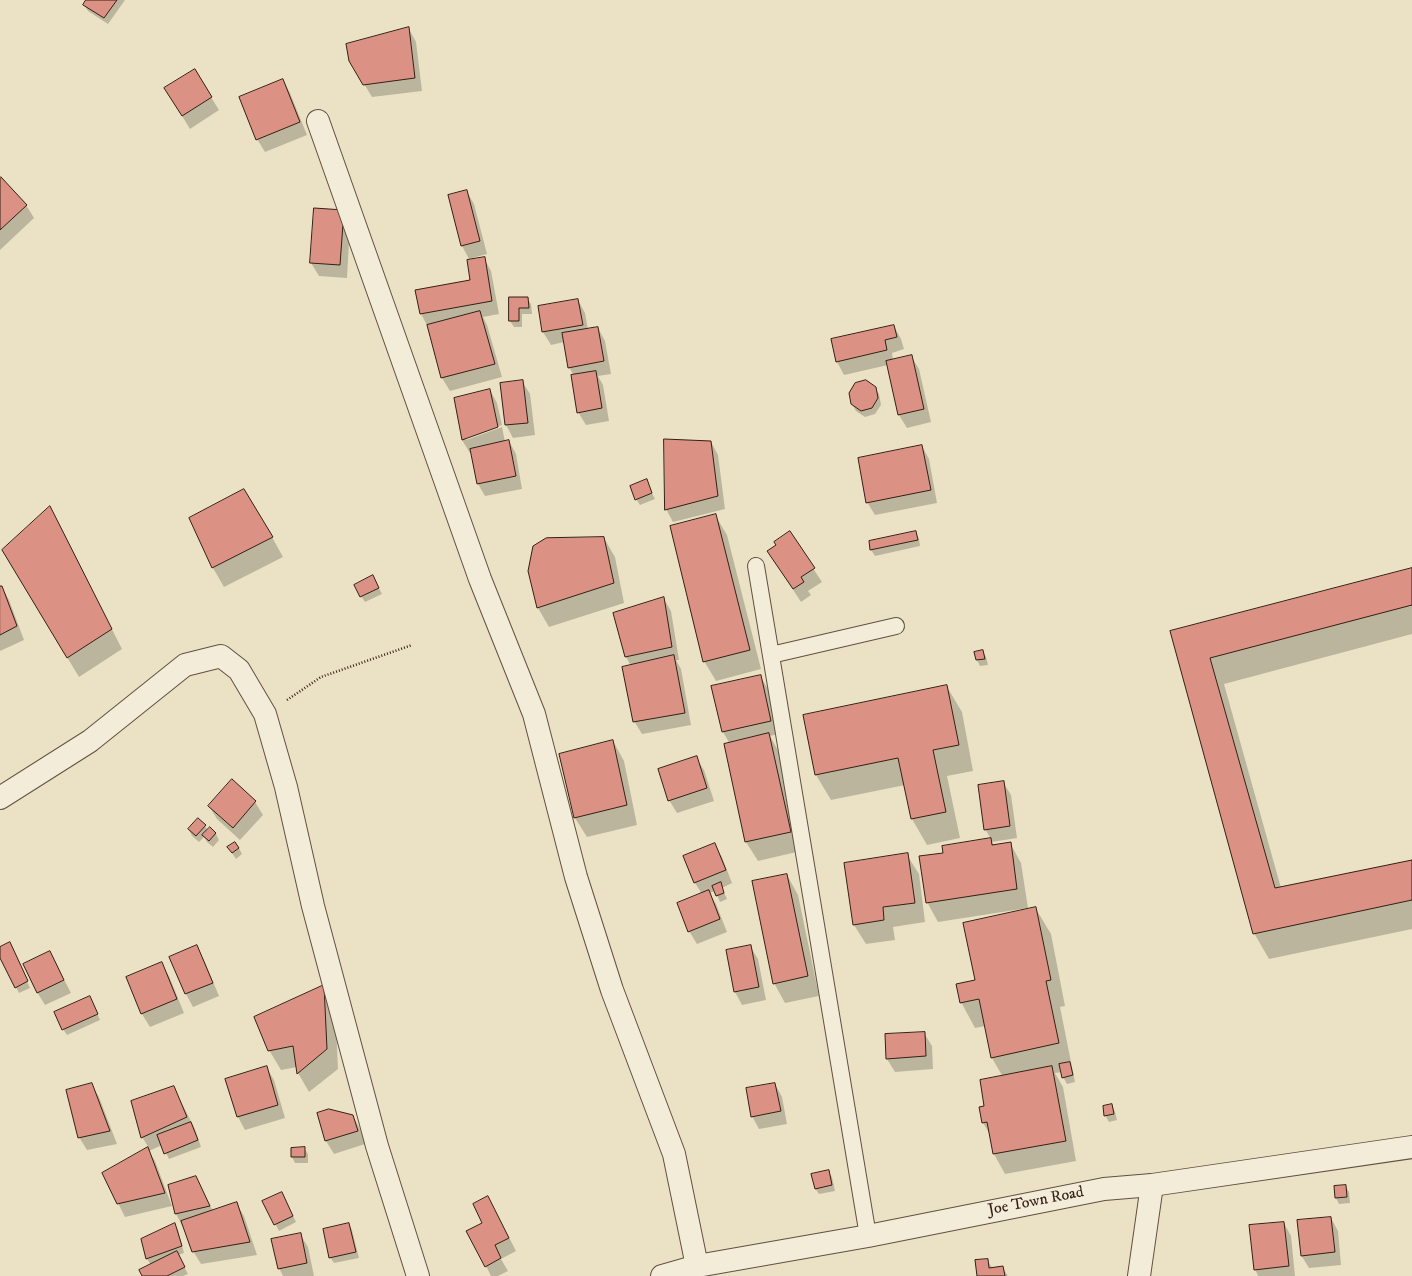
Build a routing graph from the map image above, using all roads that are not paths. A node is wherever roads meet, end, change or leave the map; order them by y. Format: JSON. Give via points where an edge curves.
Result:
{"nodes":[{"id":1,"x":318,"y":120,"type":"dead end"},
{"id":2,"x":756,"y":566,"type":"dead end"},
{"id":3,"x":896,"y":626,"type":"dead end"},
{"id":4,"x":771,"y":655,"type":"junction"},
{"id":5,"x":0,"y":798,"type":"edge"},
{"id":6,"x":1412,"y":1147,"type":"edge"},
{"id":7,"x":1152,"y":1185,"type":"junction"},
{"id":8,"x":868,"y":1236,"type":"junction"},
{"id":9,"x":697,"y":1266,"type":"junction"},
{"id":10,"x":418,"y":1276,"type":"edge"},
{"id":11,"x":662,"y":1276,"type":"edge"},
{"id":12,"x":1139,"y":1276,"type":"edge"}],
"edges":[{"from":1,"to":9,"type":"street","via":[[480,579],[534,714],[576,877],[612,990],[674,1154]]},
{"from":2,"to":4,"type":"lane"},
{"from":3,"to":4,"type":"lane"},
{"from":4,"to":8,"type":"lane"},
{"from":5,"to":10,"type":"street","via":[[90,741],[185,665],[221,656],[240,670],[264,714],[286,787],[312,906],[377,1146]]},
{"from":6,"to":7,"type":"street","name":"Joe Town Road"},
{"from":7,"to":8,"type":"street","name":"Joe Town Road","via":[[1104,1189]]},
{"from":7,"to":12,"type":"street"},
{"from":8,"to":9,"type":"street","name":"Joe Town Road"},
{"from":9,"to":11,"type":"street","name":"Joe Town Road"}]}
